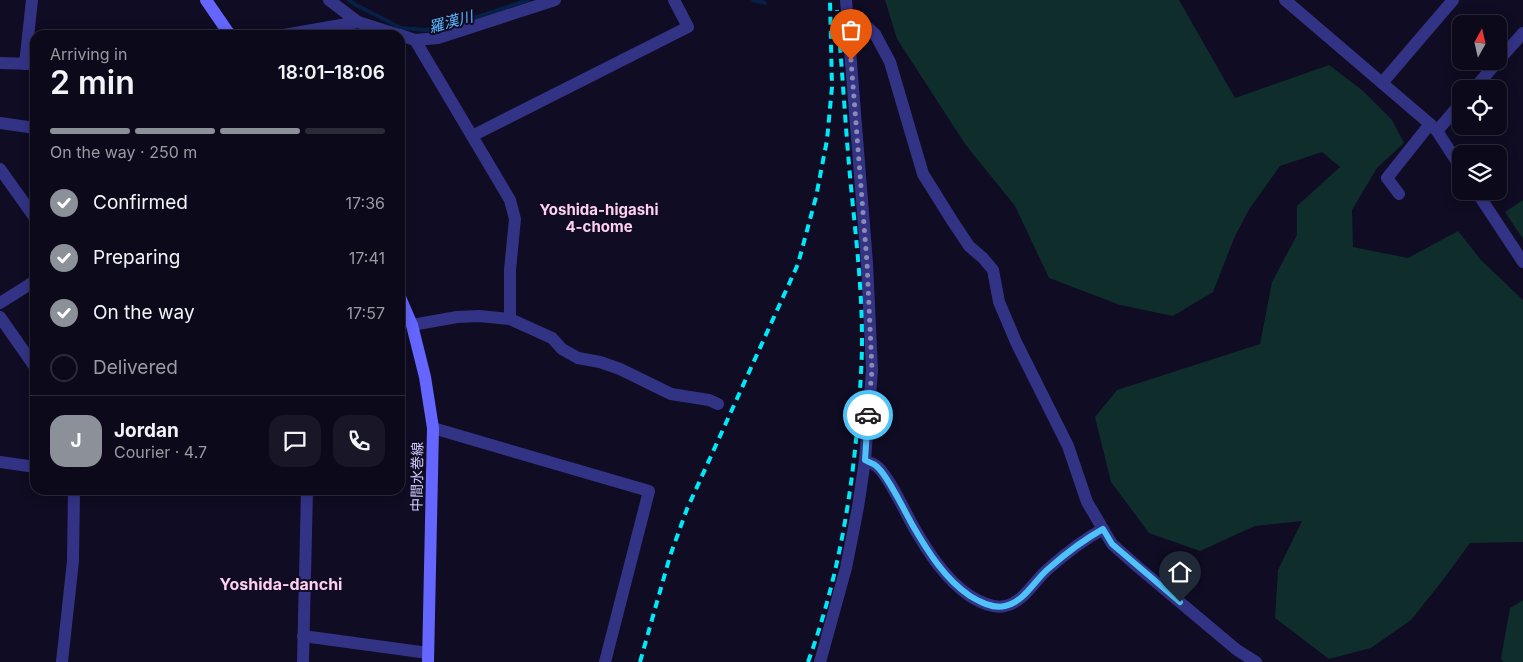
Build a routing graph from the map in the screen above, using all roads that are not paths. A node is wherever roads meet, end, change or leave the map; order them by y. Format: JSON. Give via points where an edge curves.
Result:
{"nodes":[{"id":1,"x":32,"y":0,"type":"edge"},
{"id":2,"x":206,"y":0,"type":"edge"},
{"id":3,"x":329,"y":0,"type":"edge"},
{"id":4,"x":555,"y":0,"type":"edge"},
{"id":5,"x":674,"y":0,"type":"edge"},
{"id":6,"x":846,"y":0,"type":"edge"},
{"id":7,"x":1285,"y":0,"type":"edge"},
{"id":8,"x":1453,"y":0,"type":"edge"},
{"id":9,"x":358,"y":22,"type":"junction"},
{"id":10,"x":848,"y":24,"type":"junction"},
{"id":11,"x":31,"y":30,"type":"edge"},
{"id":12,"x":227,"y":30,"type":"edge"},
{"id":13,"x":312,"y":30,"type":"edge"},
{"id":14,"x":384,"y":30,"type":"edge"},
{"id":15,"x":1523,"y":32,"type":"edge"},
{"id":16,"x":405,"y":37,"type":"edge"},
{"id":17,"x":415,"y":40,"type":"junction"},
{"id":18,"x":1508,"y":49,"type":"edge"},
{"id":19,"x":0,"y":63,"type":"edge"},
{"id":20,"x":30,"y":64,"type":"edge"},
{"id":21,"x":1490,"y":70,"type":"edge"},
{"id":22,"x":1482,"y":80,"type":"edge"},
{"id":23,"x":1382,"y":83,"type":"junction"},
{"id":24,"x":1452,"y":111,"type":"edge"},
{"id":25,"x":0,"y":123,"type":"edge"},
{"id":26,"x":30,"y":127,"type":"edge"},
{"id":27,"x":1433,"y":128,"type":"junction"},
{"id":28,"x":472,"y":136,"type":"junction"},
{"id":29,"x":1452,"y":155,"type":"edge"},
{"id":30,"x":0,"y":169,"type":"edge"},
{"id":31,"x":1399,"y":194,"type":"dead end"},
{"id":32,"x":1482,"y":200,"type":"edge"},
{"id":33,"x":30,"y":211,"type":"edge"},
{"id":34,"x":1523,"y":262,"type":"edge"},
{"id":35,"x":30,"y":283,"type":"edge"},
{"id":36,"x":0,"y":303,"type":"edge"},
{"id":37,"x":405,"y":309,"type":"edge"},
{"id":38,"x":0,"y":317,"type":"edge"},
{"id":39,"x":510,"y":319,"type":"junction"},
{"id":40,"x":412,"y":325,"type":"junction"},
{"id":41,"x":30,"y":360,"type":"edge"},
{"id":42,"x":718,"y":404,"type":"dead end"},
{"id":43,"x":433,"y":428,"type":"junction"},
{"id":44,"x":865,"y":460,"type":"junction"},
{"id":45,"x":1,"y":461,"type":"edge"},
{"id":46,"x":30,"y":466,"type":"edge"},
{"id":47,"x":74,"y":495,"type":"edge"},
{"id":48,"x":307,"y":495,"type":"edge"},
{"id":49,"x":1103,"y":529,"type":"junction"},
{"id":50,"x":303,"y":636,"type":"junction"},
{"id":51,"x":428,"y":657,"type":"edge"},
{"id":52,"x":62,"y":662,"type":"edge"},
{"id":53,"x":303,"y":662,"type":"edge"},
{"id":54,"x":605,"y":662,"type":"edge"},
{"id":55,"x":820,"y":662,"type":"edge"},
{"id":56,"x":1256,"y":662,"type":"edge"}],
"edges":[{"from":1,"to":11,"type":"street"},
{"from":2,"to":12,"type":"main road"},
{"from":3,"to":9,"type":"street"},
{"from":4,"to":17,"type":"street","via":[[438,38]]},
{"from":5,"to":28,"type":"street","via":[[688,28]]},
{"from":6,"to":10,"type":"street"},
{"from":7,"to":23,"type":"street"},
{"from":8,"to":23,"type":"street"},
{"from":9,"to":13,"type":"street"},
{"from":9,"to":14,"type":"street"},
{"from":10,"to":44,"type":"street","via":[[872,370]]},
{"from":10,"to":49,"type":"street","via":[[865,25],[875,34],[890,62],[923,174],[970,246],[993,270],[998,302],[1068,446],[1087,502]]},
{"from":15,"to":18,"type":"street"},
{"from":16,"to":17,"type":"street"},
{"from":17,"to":28,"type":"street"},
{"from":19,"to":20,"type":"street"},
{"from":21,"to":22,"type":"street"},
{"from":23,"to":27,"type":"street"},
{"from":24,"to":27,"type":"street"},
{"from":25,"to":26,"type":"street"},
{"from":27,"to":29,"type":"street"},
{"from":27,"to":31,"type":"street","via":[[1387,178]]},
{"from":28,"to":39,"type":"street","via":[[510,200],[515,219]]},
{"from":30,"to":33,"type":"street"},
{"from":32,"to":34,"type":"street"},
{"from":35,"to":36,"type":"street"},
{"from":37,"to":40,"type":"main road","name":"中間水巻線"},
{"from":38,"to":41,"type":"street"},
{"from":39,"to":40,"type":"street","via":[[479,316]]},
{"from":39,"to":42,"type":"street","via":[[552,338],[562,349],[578,358],[620,369],[671,394]]},
{"from":40,"to":43,"type":"main road","name":"中間水巻線","via":[[426,377]]},
{"from":43,"to":51,"type":"main road","name":"中間水巻線"},
{"from":43,"to":54,"type":"street","via":[[649,490]]},
{"from":44,"to":49,"type":"street","via":[[876,465],[891,486],[914,527],[955,586],[978,602],[1005,606],[1018,600],[1046,570]]},
{"from":44,"to":55,"type":"street","via":[[846,568]]},
{"from":45,"to":46,"type":"street"},
{"from":47,"to":52,"type":"street","via":[[73,561]]},
{"from":48,"to":50,"type":"street"},
{"from":49,"to":56,"type":"street","via":[[1112,544],[1138,567],[1237,650]]},
{"from":50,"to":51,"type":"street"},
{"from":50,"to":53,"type":"street"}]}
